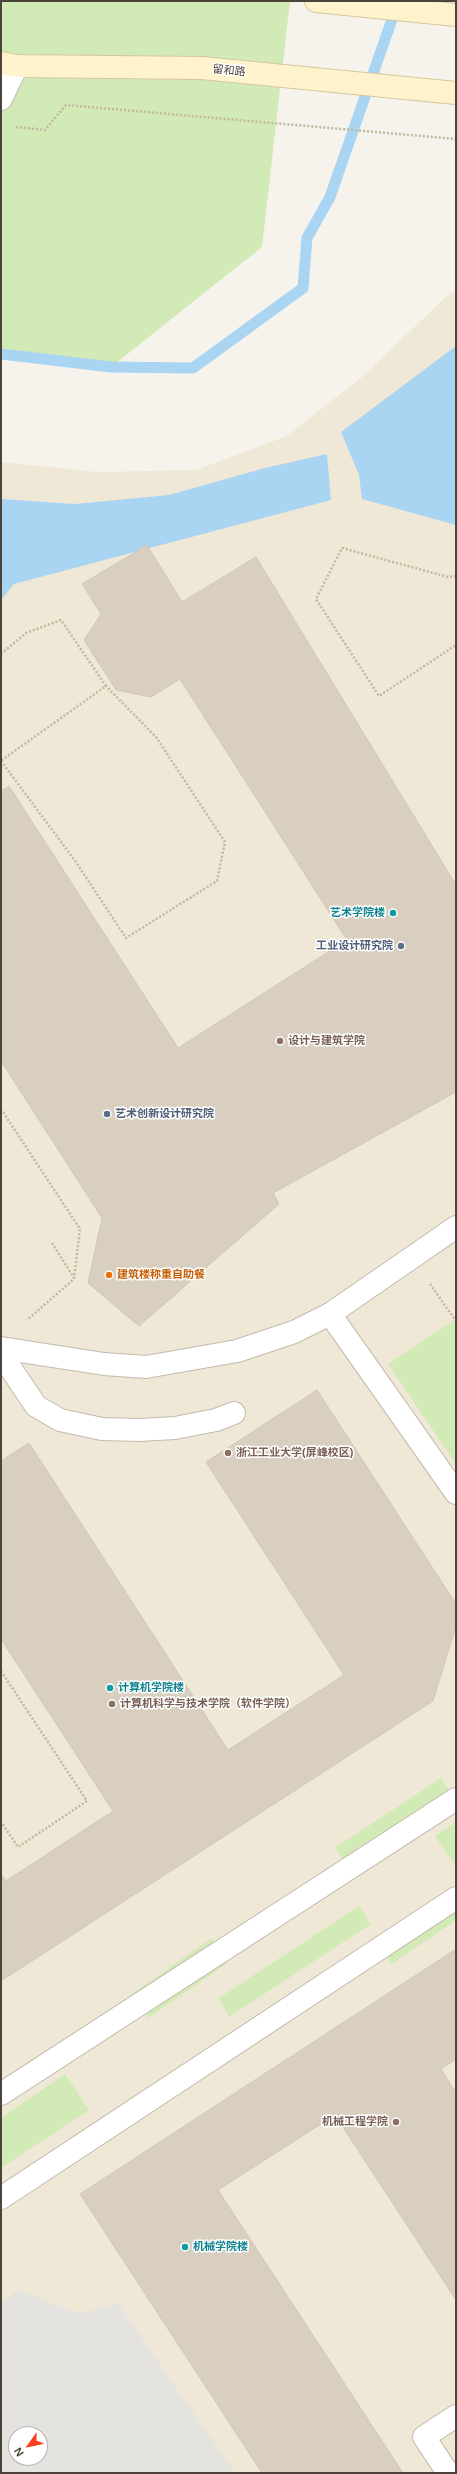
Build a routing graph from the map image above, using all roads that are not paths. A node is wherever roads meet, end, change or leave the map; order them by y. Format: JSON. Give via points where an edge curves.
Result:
{"nodes":[{"id":1,"x":316,"y":1,"type":"edge"},
{"id":2,"x":456,"y":15,"type":"edge"},
{"id":3,"x":9,"y":65,"type":"edge"},
{"id":4,"x":454,"y":92,"type":"edge"},
{"id":5,"x":1,"y":98,"type":"edge"},
{"id":6,"x":456,"y":1227,"type":"edge"},
{"id":7,"x":330,"y":1314,"type":"junction"},
{"id":8,"x":1,"y":1348,"type":"edge"},
{"id":9,"x":1,"y":1354,"type":"edge"},
{"id":10,"x":234,"y":1413,"type":"dead end"},
{"id":11,"x":456,"y":1494,"type":"edge"},
{"id":12,"x":456,"y":1799,"type":"edge"},
{"id":13,"x":456,"y":1898,"type":"edge"},
{"id":14,"x":1,"y":2094,"type":"edge"},
{"id":15,"x":1,"y":2198,"type":"edge"},
{"id":16,"x":456,"y":2416,"type":"edge"},
{"id":17,"x":448,"y":2473,"type":"edge"}],
"edges":[{"from":1,"to":2,"type":"main road"},
{"from":3,"to":4,"type":"main road","name":"留和路","via":[[202,68]]},
{"from":3,"to":5,"type":"street"},
{"from":6,"to":7,"type":"street"},
{"from":7,"to":8,"type":"street","via":[[294,1332],[237,1351],[146,1367],[104,1364]]},
{"from":7,"to":11,"type":"street"},
{"from":9,"to":10,"type":"street","via":[[36,1406],[60,1420],[102,1429],[139,1430],[175,1428],[216,1420]]},
{"from":12,"to":14,"type":"street"},
{"from":13,"to":15,"type":"street"},
{"from":16,"to":17,"type":"street","via":[[424,2437]]}]}
